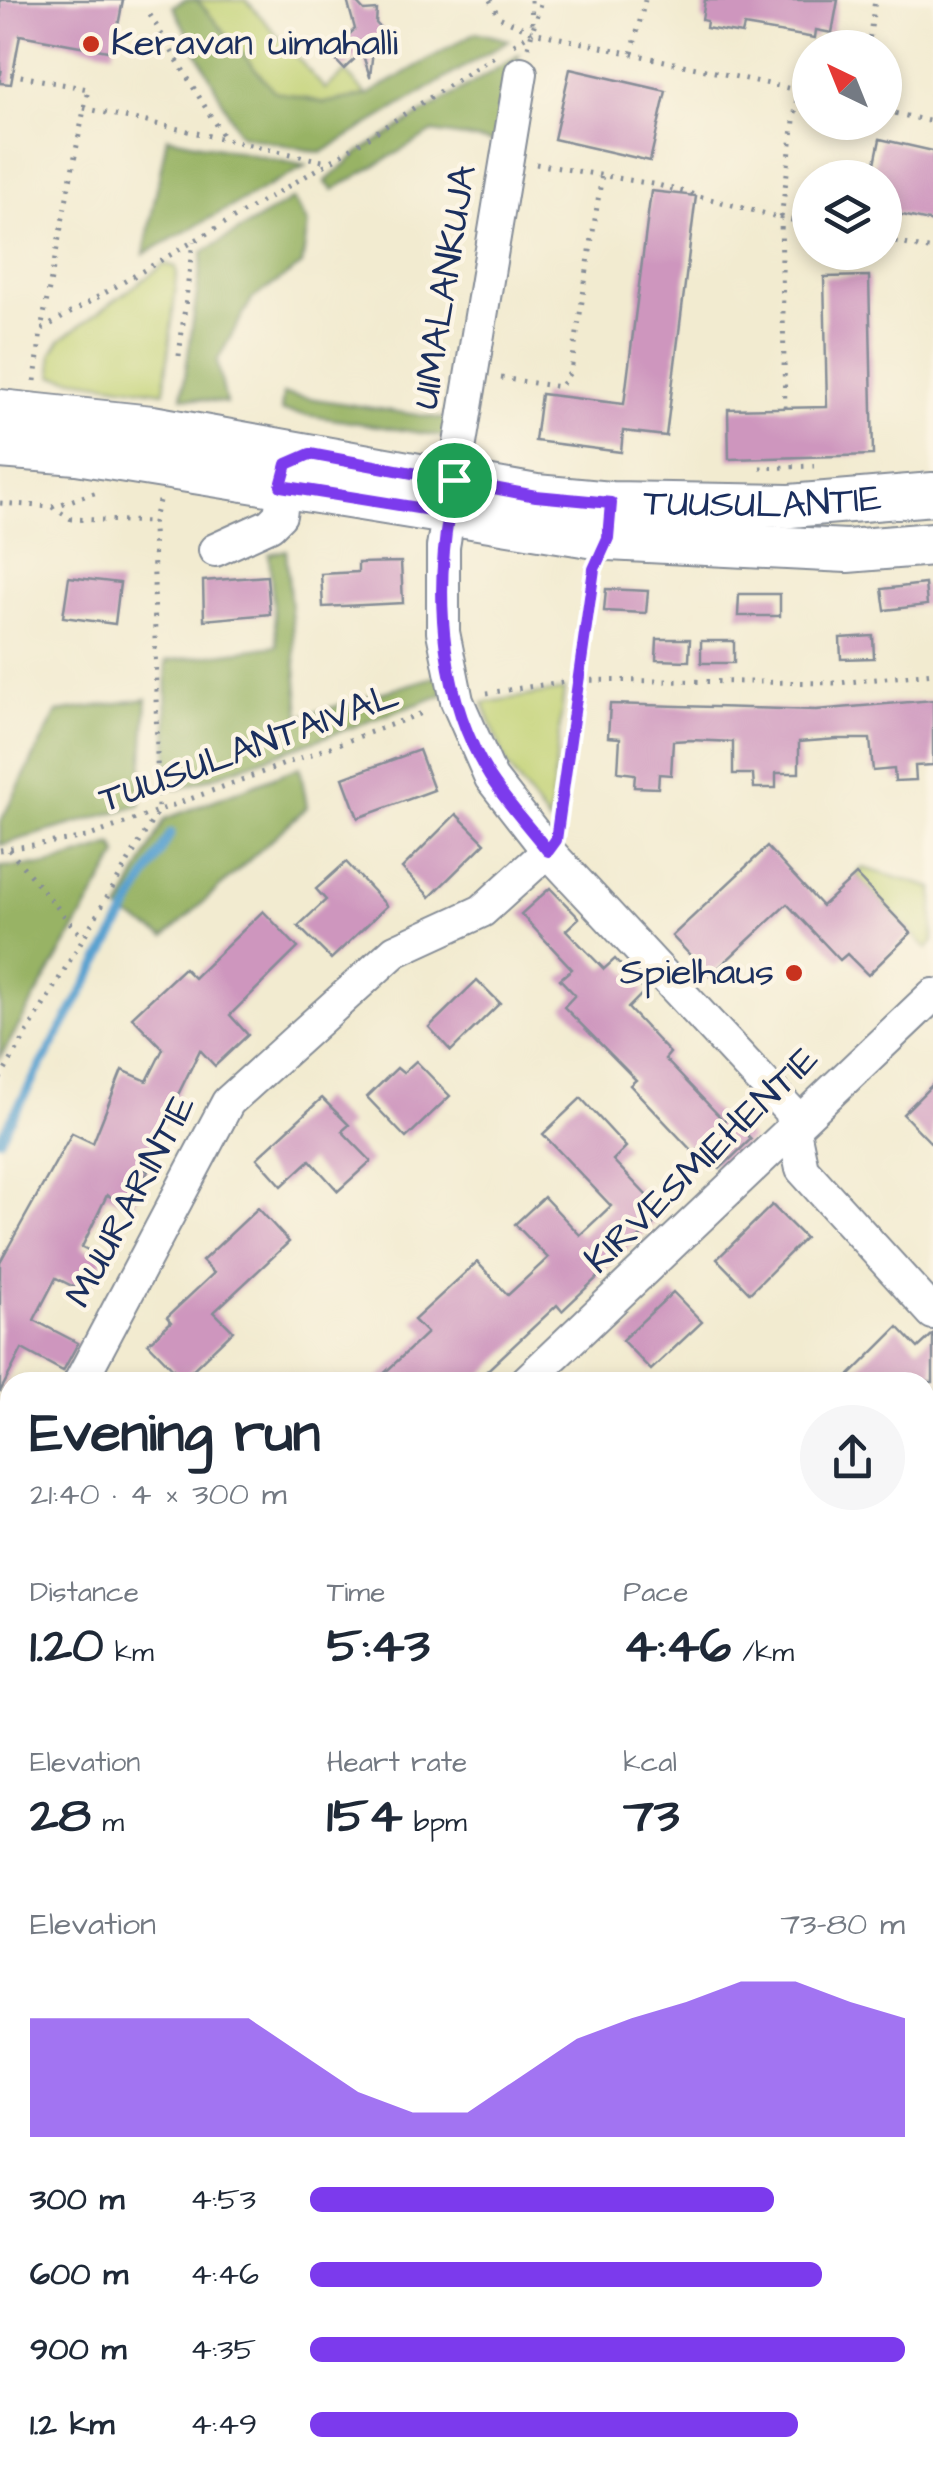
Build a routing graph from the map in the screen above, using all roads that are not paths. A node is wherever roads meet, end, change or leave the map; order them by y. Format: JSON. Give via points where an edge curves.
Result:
{"nodes":[{"id":1,"x":521,"y":74,"type":"dead end"},
{"id":2,"x":0,"y":412,"type":"edge"},
{"id":3,"x":0,"y":447,"type":"edge"},
{"id":4,"x":310,"y":454,"type":"junction"},
{"id":5,"x":281,"y":486,"type":"junction"},
{"id":6,"x":933,"y":494,"type":"edge"},
{"id":7,"x":452,"y":496,"type":"junction"},
{"id":8,"x":933,"y":544,"type":"edge"},
{"id":9,"x":215,"y":550,"type":"dead end"},
{"id":10,"x":548,"y":851,"type":"junction"},
{"id":11,"x":933,"y":995,"type":"edge"},
{"id":12,"x":795,"y":1128,"type":"junction"},
{"id":13,"x":933,"y":1314,"type":"edge"},
{"id":14,"x":85,"y":1372,"type":"edge"},
{"id":15,"x":537,"y":1372,"type":"edge"}],
"edges":[{"from":1,"to":7,"type":"street","name":"UIMALANKUJA"},
{"from":2,"to":4,"type":"main road","name":"TUUSULANTIE","via":[[152,426]]},
{"from":3,"to":5,"type":"main road","name":"TUUSULANTIE","via":[[77,452]]},
{"from":4,"to":5,"type":"street","via":[[287,464]]},
{"from":4,"to":7,"type":"main road","name":"TUUSULANTIE"},
{"from":5,"to":7,"type":"main road","name":"TUUSULANTIE"},
{"from":5,"to":9,"type":"street","via":[[280,515],[270,526]]},
{"from":6,"to":7,"type":"main road","name":"TUUSULANTIE","via":[[790,506]]},
{"from":7,"to":8,"type":"main road","name":"TUUSULANTIE","via":[[608,538],[846,552]]},
{"from":7,"to":10,"type":"street","name":"UIMALANKUJA","via":[[443,547],[443,632],[457,701],[491,778]]},
{"from":10,"to":12,"type":"street","name":"UIMALANKUJA","via":[[733,1047],[790,1111]]},
{"from":10,"to":14,"type":"street","name":"MUURARINTIE","via":[[482,910],[395,951],[228,1102]]},
{"from":11,"to":12,"type":"street","name":"KIRVESMIEHENTIE"},
{"from":12,"to":13,"type":"street","name":"UIMALANKUJA","via":[[802,1169]]},
{"from":12,"to":15,"type":"street","name":"KIRVESMIEHENTIE"}]}
